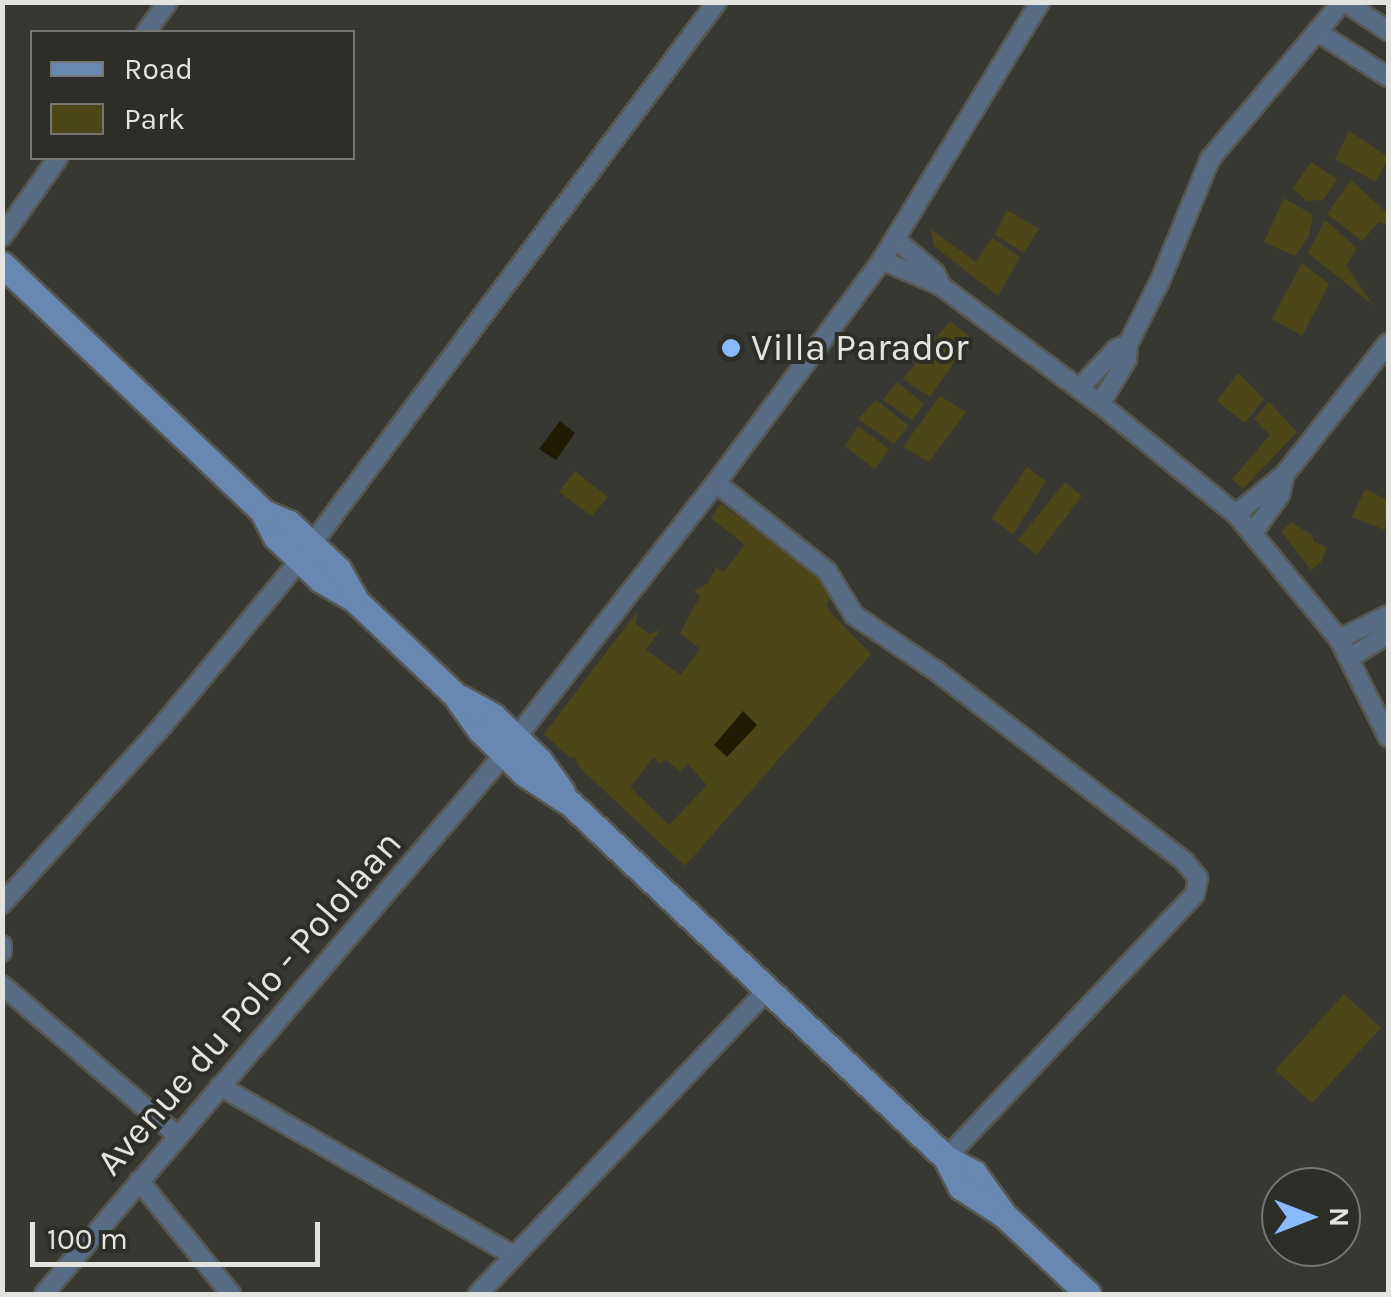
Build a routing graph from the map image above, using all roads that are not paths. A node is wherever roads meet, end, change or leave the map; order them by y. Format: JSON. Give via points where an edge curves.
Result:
{"nodes":[{"id":1,"x":168,"y":2,"type":"edge"},
{"id":2,"x":717,"y":2,"type":"edge"},
{"id":3,"x":1017,"y":2,"type":"edge"},
{"id":4,"x":1344,"y":2,"type":"edge"},
{"id":5,"x":1036,"y":9,"type":"edge"},
{"id":6,"x":147,"y":30,"type":"edge"},
{"id":7,"x":1388,"y":31,"type":"edge"},
{"id":8,"x":1319,"y":34,"type":"junction"},
{"id":9,"x":1388,"y":77,"type":"edge"},
{"id":10,"x":57,"y":160,"type":"edge"},
{"id":11,"x":2,"y":237,"type":"edge"},
{"id":12,"x":896,"y":240,"type":"junction"},
{"id":13,"x":882,"y":260,"type":"junction"},
{"id":14,"x":2,"y":264,"type":"edge"},
{"id":15,"x":941,"y":286,"type":"junction"},
{"id":16,"x":1128,"y":344,"type":"junction"},
{"id":17,"x":1388,"y":344,"type":"edge"},
{"id":18,"x":1080,"y":388,"type":"junction"},
{"id":19,"x":1100,"y":404,"type":"junction"},
{"id":20,"x":1284,"y":474,"type":"junction"},
{"id":21,"x":716,"y":483,"type":"junction"},
{"id":22,"x":1236,"y":514,"type":"junction"},
{"id":23,"x":1254,"y":531,"type":"junction"},
{"id":24,"x":306,"y":552,"type":"junction"},
{"id":25,"x":1388,"y":615,"type":"edge"},
{"id":26,"x":1388,"y":634,"type":"edge"},
{"id":27,"x":1339,"y":639,"type":"junction"},
{"id":28,"x":1350,"y":657,"type":"junction"},
{"id":29,"x":1388,"y":737,"type":"edge"},
{"id":30,"x":510,"y":745,"type":"junction"},
{"id":31,"x":2,"y":904,"type":"edge"},
{"id":32,"x":2,"y":984,"type":"edge"},
{"id":33,"x":768,"y":991,"type":"junction"},
{"id":34,"x":220,"y":1086,"type":"junction"},
{"id":35,"x":178,"y":1136,"type":"junction"},
{"id":36,"x":946,"y":1158,"type":"junction"},
{"id":37,"x":139,"y":1181,"type":"junction"},
{"id":38,"x":514,"y":1256,"type":"junction"},
{"id":39,"x":44,"y":1294,"type":"edge"},
{"id":40,"x":231,"y":1294,"type":"edge"},
{"id":41,"x":478,"y":1294,"type":"edge"},
{"id":42,"x":1088,"y":1294,"type":"edge"}],
"edges":[{"from":1,"to":6,"type":"street"},
{"from":2,"to":24,"type":"street"},
{"from":3,"to":5,"type":"street"},
{"from":4,"to":7,"type":"street"},
{"from":4,"to":8,"type":"street"},
{"from":5,"to":12,"type":"street","name":"Avenue du Polo - Pololaan"},
{"from":8,"to":9,"type":"street"},
{"from":8,"to":16,"type":"street","via":[[1210,159]]},
{"from":10,"to":11,"type":"street"},
{"from":12,"to":13,"type":"street","name":"Avenue du Polo - Pololaan"},
{"from":12,"to":15,"type":"street"},
{"from":13,"to":15,"type":"street"},
{"from":13,"to":21,"type":"street","name":"Avenue du Polo - Pololaan"},
{"from":14,"to":24,"type":"street","via":[[263,512],[276,537]]},
{"from":15,"to":18,"type":"street"},
{"from":16,"to":18,"type":"street"},
{"from":16,"to":19,"type":"street","via":[[1127,359]]},
{"from":17,"to":20,"type":"street"},
{"from":18,"to":19,"type":"street"},
{"from":19,"to":22,"type":"street"},
{"from":20,"to":22,"type":"street"},
{"from":20,"to":23,"type":"street","via":[[1280,495]]},
{"from":21,"to":30,"type":"street","name":"Avenue du Polo - Pololaan"},
{"from":21,"to":36,"type":"street","via":[[827,571],[854,615],[935,670],[1186,862],[1198,878],[1195,894]]},
{"from":22,"to":23,"type":"street"},
{"from":23,"to":27,"type":"street"},
{"from":24,"to":30,"type":"street","via":[[325,584],[355,600],[455,695],[493,716]]},
{"from":24,"to":31,"type":"street"},
{"from":25,"to":27,"type":"street"},
{"from":26,"to":28,"type":"street"},
{"from":27,"to":28,"type":"street"},
{"from":28,"to":29,"type":"street"},
{"from":30,"to":33,"type":"street","via":[[539,760],[571,804]]},
{"from":30,"to":34,"type":"street","name":"Avenue du Polo - Pololaan"},
{"from":32,"to":35,"type":"street"},
{"from":33,"to":36,"type":"street"},
{"from":33,"to":38,"type":"street"},
{"from":34,"to":35,"type":"street","name":"Avenue du Polo - Pololaan"},
{"from":34,"to":38,"type":"street"},
{"from":35,"to":37,"type":"street","name":"Avenue du Polo - Pololaan"},
{"from":36,"to":42,"type":"street","via":[[974,1173],[1004,1215]]},
{"from":37,"to":39,"type":"street","name":"Avenue du Polo - Pololaan"},
{"from":37,"to":40,"type":"street"},
{"from":38,"to":41,"type":"street"}]}
